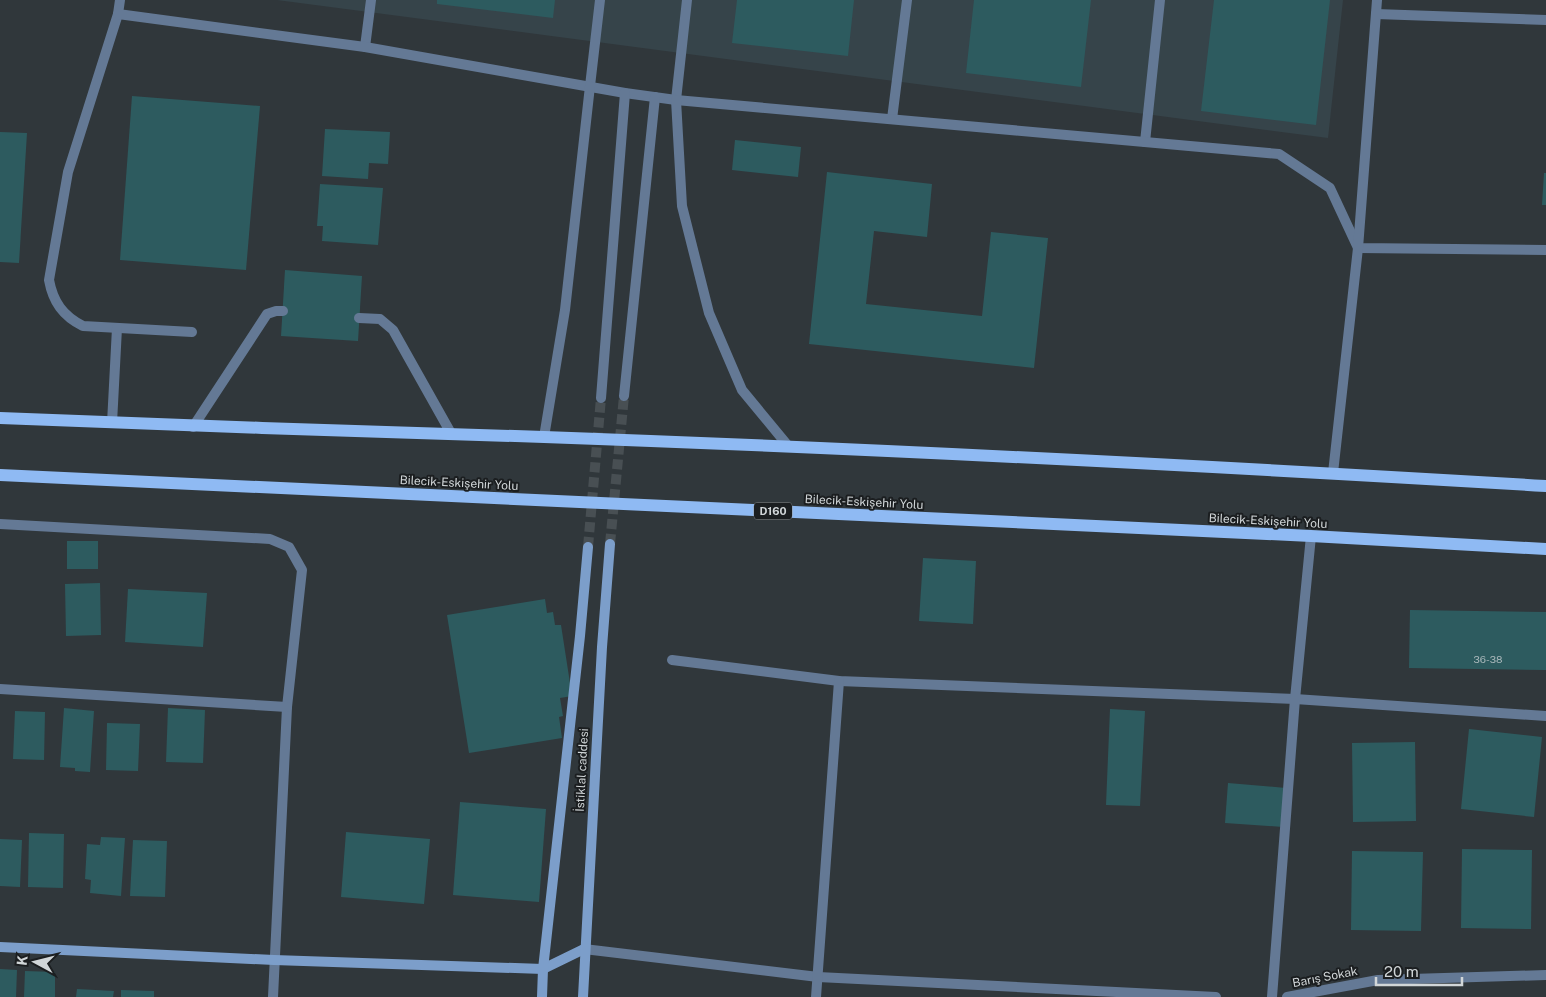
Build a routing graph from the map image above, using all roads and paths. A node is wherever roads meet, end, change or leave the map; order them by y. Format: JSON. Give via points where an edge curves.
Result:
{"nodes":[{"id":1,"x":120,"y":0,"type":"edge"},
{"id":2,"x":371,"y":0,"type":"edge"},
{"id":3,"x":600,"y":0,"type":"edge"},
{"id":4,"x":687,"y":0,"type":"edge"},
{"id":5,"x":907,"y":0,"type":"edge"},
{"id":6,"x":1160,"y":0,"type":"edge"},
{"id":7,"x":1378,"y":0,"type":"edge"},
{"id":8,"x":118,"y":14,"type":"junction"},
{"id":9,"x":1376,"y":14,"type":"junction"},
{"id":10,"x":1546,"y":20,"type":"edge"},
{"id":11,"x":365,"y":47,"type":"junction"},
{"id":12,"x":590,"y":86,"type":"junction"},
{"id":13,"x":625,"y":93,"type":"junction"},
{"id":14,"x":655,"y":97,"type":"junction"},
{"id":15,"x":676,"y":100,"type":"junction"},
{"id":16,"x":892,"y":120,"type":"junction"},
{"id":17,"x":1145,"y":142,"type":"junction"},
{"id":18,"x":1358,"y":248,"type":"junction"},
{"id":19,"x":1546,"y":250,"type":"edge"},
{"id":20,"x":283,"y":312,"type":"dead end"},
{"id":21,"x":360,"y":318,"type":"dead end"},
{"id":22,"x":117,"y":328,"type":"junction"},
{"id":23,"x":192,"y":332,"type":"dead end"},
{"id":24,"x":624,"y":396,"type":"tunnel mouth"},
{"id":25,"x":601,"y":398,"type":"tunnel mouth"},
{"id":26,"x":0,"y":418,"type":"edge"},
{"id":27,"x":112,"y":423,"type":"junction"},
{"id":28,"x":193,"y":426,"type":"junction"},
{"id":29,"x":452,"y":435,"type":"junction"},
{"id":30,"x":544,"y":437,"type":"junction"},
{"id":31,"x":789,"y":447,"type":"junction"},
{"id":32,"x":1333,"y":473,"type":"junction"},
{"id":33,"x":0,"y":475,"type":"edge"},
{"id":34,"x":1546,"y":486,"type":"edge"},
{"id":35,"x":0,"y":524,"type":"edge"},
{"id":36,"x":1311,"y":536,"type":"junction"},
{"id":37,"x":610,"y":544,"type":"tunnel mouth"},
{"id":38,"x":588,"y":547,"type":"tunnel mouth"},
{"id":39,"x":1546,"y":549,"type":"edge"},
{"id":40,"x":672,"y":660,"type":"dead end"},
{"id":41,"x":839,"y":681,"type":"junction"},
{"id":42,"x":0,"y":689,"type":"edge"},
{"id":43,"x":1295,"y":699,"type":"junction"},
{"id":44,"x":287,"y":707,"type":"junction"},
{"id":45,"x":1546,"y":716,"type":"edge"},
{"id":46,"x":0,"y":946,"type":"edge"},
{"id":47,"x":584,"y":949,"type":"junction"},
{"id":48,"x":274,"y":960,"type":"junction"},
{"id":49,"x":542,"y":969,"type":"junction"},
{"id":50,"x":1546,"y":975,"type":"edge"},
{"id":51,"x":818,"y":977,"type":"junction"},
{"id":52,"x":273,"y":997,"type":"edge"},
{"id":53,"x":542,"y":997,"type":"edge"},
{"id":54,"x":583,"y":997,"type":"edge"},
{"id":55,"x":816,"y":997,"type":"edge"},
{"id":56,"x":1216,"y":997,"type":"edge"},
{"id":57,"x":1272,"y":997,"type":"edge"},
{"id":58,"x":1287,"y":997,"type":"edge"}],
"edges":[{"from":1,"to":8,"type":"street"},
{"from":2,"to":11,"type":"street"},
{"from":3,"to":12,"type":"street"},
{"from":4,"to":15,"type":"street"},
{"from":5,"to":16,"type":"street"},
{"from":6,"to":17,"type":"street"},
{"from":7,"to":9,"type":"street"},
{"from":8,"to":11,"type":"street"},
{"from":8,"to":22,"type":"street","via":[[68,172],[49,280],[56,302],[72,320],[83,326]]},
{"from":9,"to":10,"type":"street"},
{"from":9,"to":18,"type":"street"},
{"from":11,"to":12,"type":"street"},
{"from":12,"to":13,"type":"street"},
{"from":12,"to":30,"type":"street","via":[[565,310]]},
{"from":13,"to":14,"type":"street"},
{"from":13,"to":25,"type":"street"},
{"from":14,"to":15,"type":"street"},
{"from":14,"to":24,"type":"street"},
{"from":15,"to":16,"type":"street"},
{"from":15,"to":31,"type":"street","via":[[682,206],[709,313],[742,390]]},
{"from":16,"to":17,"type":"street"},
{"from":17,"to":18,"type":"street","via":[[1279,154],[1330,188]]},
{"from":18,"to":19,"type":"street"},
{"from":18,"to":32,"type":"street"},
{"from":20,"to":28,"type":"street","via":[[267,314]]},
{"from":21,"to":29,"type":"street","via":[[380,319],[393,330]]},
{"from":22,"to":23,"type":"street"},
{"from":22,"to":27,"type":"street"},
{"from":26,"to":27,"type":"main road"},
{"from":27,"to":28,"type":"main road"},
{"from":28,"to":29,"type":"main road"},
{"from":29,"to":30,"type":"main road"},
{"from":30,"to":31,"type":"main road"},
{"from":31,"to":32,"type":"main road"},
{"from":32,"to":34,"type":"main road"},
{"from":33,"to":36,"type":"main road","name":"Bilecik-Eskişehir Yolu","number":"D160"},
{"from":35,"to":44,"type":"street","via":[[270,539],[290,547],[302,570]]},
{"from":36,"to":39,"type":"main road","name":"Bilecik-Eskişehir Yolu","number":"D160"},
{"from":36,"to":43,"type":"street"},
{"from":37,"to":47,"type":"street","name":"İstiklal caddesi"},
{"from":38,"to":49,"type":"street"},
{"from":40,"to":41,"type":"street"},
{"from":41,"to":43,"type":"street"},
{"from":41,"to":51,"type":"street"},
{"from":42,"to":44,"type":"street"},
{"from":43,"to":45,"type":"street"},
{"from":43,"to":57,"type":"street"},
{"from":44,"to":48,"type":"street"},
{"from":46,"to":48,"type":"street"},
{"from":47,"to":49,"type":"street"},
{"from":47,"to":51,"type":"street"},
{"from":47,"to":54,"type":"street","name":"İstiklal caddesi"},
{"from":48,"to":49,"type":"street"},
{"from":48,"to":52,"type":"street"},
{"from":49,"to":53,"type":"street"},
{"from":50,"to":58,"type":"street","name":"Barış Sokak","via":[[1378,980]]},
{"from":51,"to":55,"type":"street"},
{"from":51,"to":56,"type":"street"}]}
